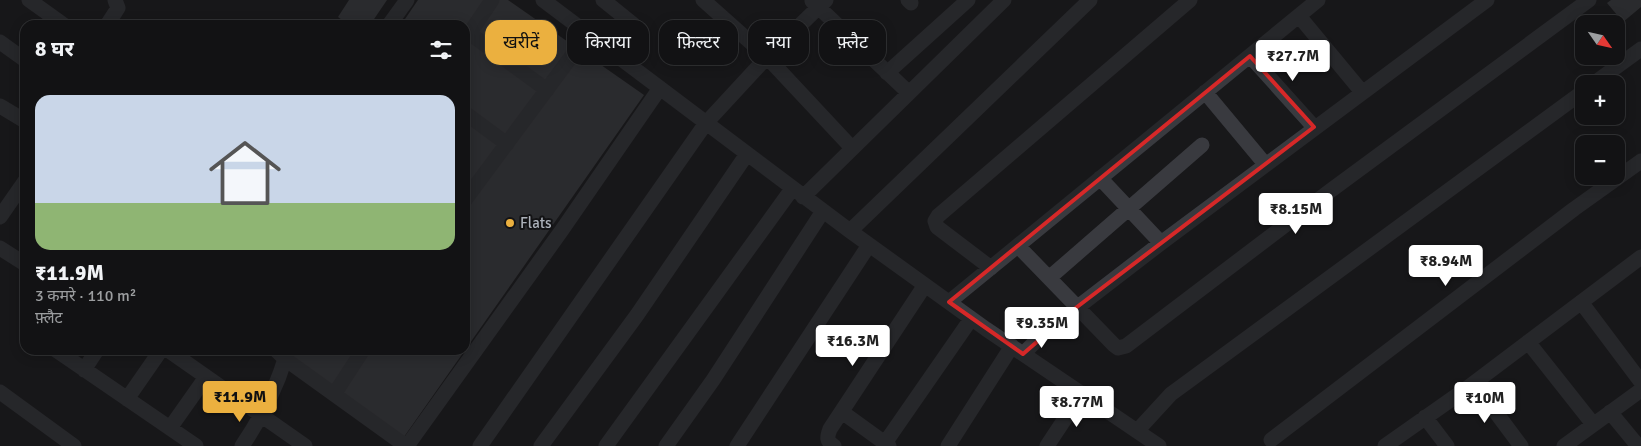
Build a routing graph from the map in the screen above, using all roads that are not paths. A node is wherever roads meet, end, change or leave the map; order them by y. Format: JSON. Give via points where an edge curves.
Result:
{"nodes":[{"id":1,"x":29,"y":0,"type":"edge"},
{"id":2,"x":114,"y":0,"type":"edge"},
{"id":3,"x":407,"y":0,"type":"edge"},
{"id":4,"x":492,"y":0,"type":"edge"},
{"id":5,"x":543,"y":0,"type":"edge"},
{"id":6,"x":603,"y":0,"type":"edge"},
{"id":7,"x":703,"y":0,"type":"edge"},
{"id":8,"x":968,"y":0,"type":"edge"},
{"id":9,"x":1004,"y":0,"type":"edge"},
{"id":10,"x":1090,"y":0,"type":"edge"},
{"id":11,"x":1190,"y":0,"type":"edge"},
{"id":12,"x":1318,"y":0,"type":"edge"},
{"id":13,"x":1487,"y":0,"type":"edge"},
{"id":14,"x":1589,"y":0,"type":"edge"},
{"id":15,"x":818,"y":2,"type":"edge"},
{"id":16,"x":1299,"y":16,"type":"junction"},
{"id":17,"x":57,"y":20,"type":"edge"},
{"id":18,"x":110,"y":20,"type":"edge"},
{"id":19,"x":393,"y":20,"type":"edge"},
{"id":20,"x":569,"y":20,"type":"edge"},
{"id":21,"x":628,"y":20,"type":"edge"},
{"id":22,"x":801,"y":20,"type":"edge"},
{"id":23,"x":470,"y":32,"type":"edge"},
{"id":24,"x":470,"y":38,"type":"edge"},
{"id":25,"x":748,"y":39,"type":"edge"},
{"id":26,"x":0,"y":42,"type":"edge"},
{"id":27,"x":1641,"y":49,"type":"edge"},
{"id":28,"x":20,"y":56,"type":"edge"},
{"id":29,"x":1250,"y":56,"type":"junction"},
{"id":30,"x":567,"y":63,"type":"edge"},
{"id":31,"x":629,"y":65,"type":"edge"},
{"id":32,"x":759,"y":65,"type":"edge"},
{"id":33,"x":775,"y":65,"type":"edge"},
{"id":34,"x":888,"y":73,"type":"junction"},
{"id":35,"x":1605,"y":75,"type":"edge"},
{"id":36,"x":660,"y":88,"type":"junction"},
{"id":37,"x":547,"y":90,"type":"junction"},
{"id":38,"x":1205,"y":92,"type":"junction"},
{"id":39,"x":1362,"y":92,"type":"junction"},
{"id":40,"x":909,"y":94,"type":"junction"},
{"id":41,"x":1575,"y":98,"type":"edge"},
{"id":42,"x":0,"y":106,"type":"edge"},
{"id":43,"x":20,"y":118,"type":"edge"},
{"id":44,"x":470,"y":121,"type":"edge"},
{"id":45,"x":706,"y":123,"type":"junction"},
{"id":46,"x":1314,"y":127,"type":"junction"},
{"id":47,"x":507,"y":144,"type":"junction"},
{"id":48,"x":1202,"y":145,"type":"dead end"},
{"id":49,"x":852,"y":148,"type":"junction"},
{"id":50,"x":747,"y":154,"type":"junction"},
{"id":51,"x":1641,"y":161,"type":"edge"},
{"id":52,"x":1265,"y":164,"type":"junction"},
{"id":53,"x":1100,"y":178,"type":"junction"},
{"id":54,"x":20,"y":189,"type":"edge"},
{"id":55,"x":470,"y":193,"type":"edge"},
{"id":56,"x":798,"y":193,"type":"junction"},
{"id":57,"x":1130,"y":208,"type":"junction"},
{"id":58,"x":823,"y":211,"type":"junction"},
{"id":59,"x":0,"y":217,"type":"edge"},
{"id":60,"x":850,"y":232,"type":"junction"},
{"id":61,"x":1161,"y":243,"type":"junction"},
{"id":62,"x":869,"y":245,"type":"junction"},
{"id":63,"x":1018,"y":246,"type":"junction"},
{"id":64,"x":0,"y":248,"type":"edge"},
{"id":65,"x":20,"y":261,"type":"edge"},
{"id":66,"x":1638,"y":266,"type":"edge"},
{"id":67,"x":991,"y":268,"type":"junction"},
{"id":68,"x":1049,"y":278,"type":"junction"},
{"id":69,"x":925,"y":285,"type":"junction"},
{"id":70,"x":948,"y":302,"type":"junction"},
{"id":71,"x":1581,"y":302,"type":"junction"},
{"id":72,"x":1077,"y":307,"type":"junction"},
{"id":73,"x":972,"y":319,"type":"junction"},
{"id":74,"x":1528,"y":342,"type":"junction"},
{"id":75,"x":1018,"y":350,"type":"junction"},
{"id":76,"x":63,"y":355,"type":"edge"},
{"id":77,"x":94,"y":355,"type":"edge"},
{"id":78,"x":158,"y":355,"type":"edge"},
{"id":79,"x":175,"y":355,"type":"edge"},
{"id":80,"x":280,"y":355,"type":"edge"},
{"id":81,"x":360,"y":355,"type":"edge"},
{"id":82,"x":84,"y":370,"type":"junction"},
{"id":83,"x":206,"y":377,"type":"junction"},
{"id":84,"x":1641,"y":382,"type":"edge"},
{"id":85,"x":1474,"y":383,"type":"junction"},
{"id":86,"x":1641,"y":390,"type":"edge"},
{"id":87,"x":335,"y":393,"type":"junction"},
{"id":88,"x":1082,"y":393,"type":"junction"},
{"id":89,"x":2,"y":399,"type":"edge"},
{"id":90,"x":127,"y":399,"type":"junction"},
{"id":91,"x":842,"y":412,"type":"junction"},
{"id":92,"x":1610,"y":412,"type":"junction"},
{"id":93,"x":262,"y":416,"type":"junction"},
{"id":94,"x":1426,"y":417,"type":"junction"},
{"id":95,"x":1593,"y":424,"type":"junction"},
{"id":96,"x":170,"y":428,"type":"junction"},
{"id":97,"x":1137,"y":431,"type":"junction"},
{"id":98,"x":1271,"y":440,"type":"dead end"},
{"id":99,"x":887,"y":444,"type":"edge"},
{"id":100,"x":70,"y":445,"type":"edge"},
{"id":101,"x":196,"y":446,"type":"edge"},
{"id":102,"x":242,"y":446,"type":"edge"},
{"id":103,"x":305,"y":446,"type":"edge"},
{"id":104,"x":406,"y":446,"type":"edge"},
{"id":105,"x":480,"y":446,"type":"edge"},
{"id":106,"x":541,"y":446,"type":"edge"},
{"id":107,"x":606,"y":446,"type":"edge"},
{"id":108,"x":666,"y":446,"type":"edge"},
{"id":109,"x":737,"y":446,"type":"edge"},
{"id":110,"x":834,"y":446,"type":"edge"},
{"id":111,"x":948,"y":446,"type":"edge"},
{"id":112,"x":1047,"y":446,"type":"edge"},
{"id":113,"x":1159,"y":446,"type":"edge"},
{"id":114,"x":1385,"y":446,"type":"edge"},
{"id":115,"x":1447,"y":446,"type":"edge"},
{"id":116,"x":1521,"y":446,"type":"edge"},
{"id":117,"x":1564,"y":446,"type":"edge"},
{"id":118,"x":1638,"y":446,"type":"edge"}],
"edges":[{"from":1,"to":17,"type":"street"},
{"from":2,"to":18,"type":"street","via":[[118,8]]},
{"from":3,"to":19,"type":"street"},
{"from":4,"to":23,"type":"street"},
{"from":5,"to":20,"type":"street"},
{"from":6,"to":21,"type":"street"},
{"from":7,"to":25,"type":"street"},
{"from":8,"to":34,"type":"street"},
{"from":9,"to":40,"type":"street"},
{"from":10,"to":60,"type":"street"},
{"from":11,"to":67,"type":"street","via":[[938,216],[935,221],[937,227]]},
{"from":12,"to":16,"type":"street"},
{"from":13,"to":39,"type":"street"},
{"from":14,"to":72,"type":"street","via":[[1126,346],[1118,348],[1114,345]]},
{"from":15,"to":22,"type":"street"},
{"from":15,"to":34,"type":"street"},
{"from":16,"to":29,"type":"street"},
{"from":16,"to":39,"type":"street"},
{"from":24,"to":37,"type":"street"},
{"from":26,"to":28,"type":"street"},
{"from":27,"to":35,"type":"street"},
{"from":29,"to":38,"type":"street"},
{"from":29,"to":46,"type":"street"},
{"from":30,"to":37,"type":"street"},
{"from":31,"to":36,"type":"street"},
{"from":32,"to":45,"type":"street"},
{"from":33,"to":49,"type":"street"},
{"from":34,"to":40,"type":"street"},
{"from":36,"to":45,"type":"street"},
{"from":36,"to":104,"type":"street"},
{"from":37,"to":47,"type":"street"},
{"from":38,"to":52,"type":"street"},
{"from":38,"to":53,"type":"street"},
{"from":39,"to":46,"type":"street"},
{"from":40,"to":49,"type":"street"},
{"from":41,"to":97,"type":"street","via":[[1171,394]]},
{"from":42,"to":43,"type":"street"},
{"from":44,"to":47,"type":"street"},
{"from":45,"to":50,"type":"street"},
{"from":45,"to":105,"type":"street"},
{"from":46,"to":52,"type":"street"},
{"from":47,"to":55,"type":"street"},
{"from":48,"to":57,"type":"street"},
{"from":49,"to":56,"type":"street"},
{"from":50,"to":56,"type":"street"},
{"from":50,"to":106,"type":"street","via":[[637,315]]},
{"from":51,"to":98,"type":"street"},
{"from":52,"to":61,"type":"street"},
{"from":53,"to":57,"type":"street"},
{"from":53,"to":63,"type":"street"},
{"from":54,"to":59,"type":"street"},
{"from":56,"to":58,"type":"street"},
{"from":56,"to":107,"type":"street"},
{"from":57,"to":61,"type":"street"},
{"from":57,"to":68,"type":"street"},
{"from":58,"to":60,"type":"street"},
{"from":58,"to":108,"type":"street"},
{"from":60,"to":62,"type":"street"},
{"from":61,"to":72,"type":"street"},
{"from":62,"to":69,"type":"street"},
{"from":62,"to":109,"type":"street"},
{"from":63,"to":67,"type":"street"},
{"from":63,"to":68,"type":"street"},
{"from":64,"to":65,"type":"street"},
{"from":66,"to":71,"type":"street"},
{"from":67,"to":70,"type":"street"},
{"from":68,"to":72,"type":"street"},
{"from":69,"to":70,"type":"street"},
{"from":69,"to":91,"type":"street"},
{"from":70,"to":73,"type":"street"},
{"from":71,"to":74,"type":"street"},
{"from":71,"to":84,"type":"street"},
{"from":72,"to":75,"type":"street"},
{"from":73,"to":75,"type":"street"},
{"from":73,"to":99,"type":"street"},
{"from":74,"to":85,"type":"street"},
{"from":74,"to":95,"type":"street"},
{"from":75,"to":88,"type":"street"},
{"from":75,"to":111,"type":"street"},
{"from":76,"to":82,"type":"street"},
{"from":77,"to":82,"type":"street"},
{"from":78,"to":90,"type":"street"},
{"from":79,"to":83,"type":"street"},
{"from":80,"to":87,"type":"street"},
{"from":80,"to":93,"type":"street","via":[[275,389]]},
{"from":81,"to":87,"type":"street"},
{"from":82,"to":90,"type":"street"},
{"from":83,"to":93,"type":"street"},
{"from":83,"to":96,"type":"street"},
{"from":85,"to":94,"type":"street"},
{"from":85,"to":116,"type":"street"},
{"from":86,"to":92,"type":"street"},
{"from":87,"to":104,"type":"street"},
{"from":88,"to":97,"type":"street"},
{"from":88,"to":112,"type":"street"},
{"from":89,"to":100,"type":"street"},
{"from":90,"to":96,"type":"street"},
{"from":91,"to":99,"type":"street"},
{"from":91,"to":110,"type":"street","via":[[827,436]]},
{"from":92,"to":95,"type":"street"},
{"from":92,"to":118,"type":"street"},
{"from":93,"to":102,"type":"street"},
{"from":93,"to":103,"type":"street"},
{"from":94,"to":114,"type":"street"},
{"from":94,"to":115,"type":"street"},
{"from":95,"to":117,"type":"street"},
{"from":96,"to":101,"type":"street"},
{"from":97,"to":113,"type":"street"}]}
